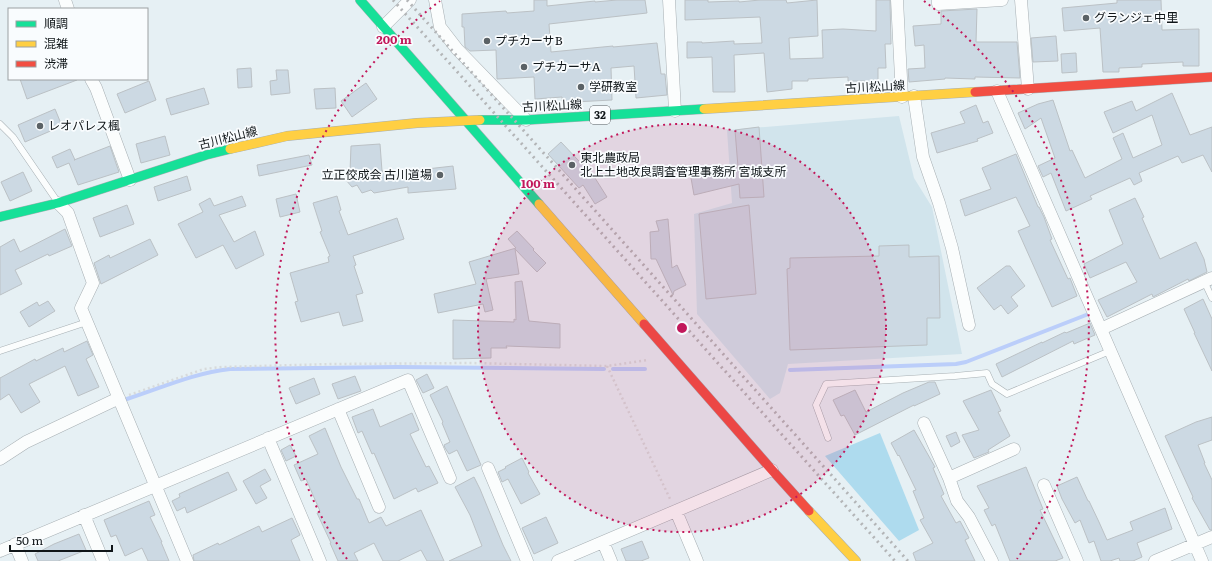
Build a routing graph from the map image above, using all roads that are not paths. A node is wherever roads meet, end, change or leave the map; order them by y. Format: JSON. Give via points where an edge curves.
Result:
{"nodes":[{"id":1,"x":360,"y":0,"type":"edge"},
{"id":2,"x":410,"y":0,"type":"edge"},
{"id":3,"x":435,"y":0,"type":"edge"},
{"id":4,"x":669,"y":0,"type":"edge"},
{"id":5,"x":897,"y":0,"type":"edge"},
{"id":6,"x":938,"y":0,"type":"edge"},
{"id":7,"x":1002,"y":0,"type":"edge"},
{"id":8,"x":1021,"y":0,"type":"edge"},
{"id":9,"x":383,"y":27,"type":"junction"},
{"id":10,"x":1212,"y":77,"type":"edge"},
{"id":11,"x":92,"y":80,"type":"edge"},
{"id":12,"x":1028,"y":89,"type":"junction"},
{"id":13,"x":997,"y":91,"type":"junction"},
{"id":14,"x":908,"y":97,"type":"junction"},
{"id":15,"x":675,"y":111,"type":"junction"},
{"id":16,"x":464,"y":120,"type":"junction"},
{"id":17,"x":526,"y":120,"type":"junction"},
{"id":18,"x":0,"y":124,"type":"edge"},
{"id":19,"x":130,"y":180,"type":"junction"},
{"id":20,"x":58,"y":203,"type":"junction"},
{"id":21,"x":0,"y":217,"type":"edge"},
{"id":22,"x":1208,"y":280,"type":"edge"},
{"id":23,"x":1212,"y":298,"type":"edge"},
{"id":24,"x":87,"y":322,"type":"junction"},
{"id":25,"x":969,"y":325,"type":"dead end"},
{"id":26,"x":1101,"y":329,"type":"junction"},
{"id":27,"x":0,"y":351,"type":"edge"},
{"id":28,"x":1110,"y":351,"type":"junction"},
{"id":29,"x":119,"y":398,"type":"junction"},
{"id":30,"x":338,"y":409,"type":"junction"},
{"id":31,"x":924,"y":423,"type":"dead end"},
{"id":32,"x":268,"y":438,"type":"junction"},
{"id":33,"x":828,"y":438,"type":"dead end"},
{"id":34,"x":1014,"y":449,"type":"dead end"},
{"id":35,"x":0,"y":459,"type":"edge"},
{"id":36,"x":488,"y":468,"type":"dead end"},
{"id":37,"x":772,"y":470,"type":"junction"},
{"id":38,"x":450,"y":478,"type":"dead end"},
{"id":39,"x":949,"y":478,"type":"junction"},
{"id":40,"x":1044,"y":485,"type":"dead end"},
{"id":41,"x":155,"y":486,"type":"junction"},
{"id":42,"x":379,"y":507,"type":"dead end"},
{"id":43,"x":676,"y":511,"type":"junction"},
{"id":44,"x":84,"y":516,"type":"junction"},
{"id":45,"x":1212,"y":537,"type":"edge"},
{"id":46,"x":603,"y":542,"type":"junction"},
{"id":47,"x":15,"y":544,"type":"junction"},
{"id":48,"x":1195,"y":544,"type":"junction"},
{"id":49,"x":0,"y":551,"type":"edge"},
{"id":50,"x":22,"y":561,"type":"edge"},
{"id":51,"x":103,"y":561,"type":"edge"},
{"id":52,"x":187,"y":561,"type":"edge"},
{"id":53,"x":320,"y":561,"type":"edge"},
{"id":54,"x":527,"y":561,"type":"edge"},
{"id":55,"x":558,"y":561,"type":"edge"},
{"id":56,"x":611,"y":561,"type":"edge"},
{"id":57,"x":697,"y":561,"type":"edge"},
{"id":58,"x":856,"y":561,"type":"edge"},
{"id":59,"x":992,"y":561,"type":"edge"},
{"id":60,"x":1077,"y":561,"type":"edge"},
{"id":61,"x":1155,"y":561,"type":"edge"},
{"id":62,"x":1202,"y":561,"type":"edge"}],
"edges":[{"from":1,"to":9,"type":"main road"},
{"from":2,"to":9,"type":"street"},
{"from":3,"to":17,"type":"street","via":[[440,27],[457,49]]},
{"from":4,"to":15,"type":"street"},
{"from":5,"to":14,"type":"street"},
{"from":6,"to":7,"type":"street","via":[[938,4]]},
{"from":8,"to":12,"type":"street"},
{"from":9,"to":16,"type":"main road"},
{"from":10,"to":12,"type":"main road","name":"古川松山線","number":"32"},
{"from":11,"to":19,"type":"street"},
{"from":12,"to":13,"type":"main road","name":"古川松山線","number":"32"},
{"from":13,"to":14,"type":"main road","name":"古川松山線","number":"32"},
{"from":13,"to":26,"type":"street"},
{"from":14,"to":15,"type":"main road","name":"古川松山線","number":"32"},
{"from":14,"to":25,"type":"street","via":[[923,156],[952,248]]},
{"from":15,"to":17,"type":"main road","name":"古川松山線","number":"32"},
{"from":16,"to":17,"type":"main road","name":"古川松山線","number":"32"},
{"from":16,"to":19,"type":"main road","name":"古川松山線","number":"32","via":[[288,136],[206,155]]},
{"from":16,"to":37,"type":"main road"},
{"from":18,"to":20,"type":"lane","via":[[13,138]]},
{"from":19,"to":20,"type":"main road","name":"古川松山線","number":"32"},
{"from":20,"to":21,"type":"main road","name":"古川松山線","number":"32"},
{"from":20,"to":24,"type":"street","via":[[68,213],[93,283],[81,308]]},
{"from":22,"to":23,"type":"lane"},
{"from":22,"to":26,"type":"street"},
{"from":24,"to":27,"type":"lane"},
{"from":24,"to":29,"type":"street"},
{"from":26,"to":28,"type":"street"},
{"from":28,"to":33,"type":"lane","via":[[1007,394],[992,384],[987,373],[826,384],[816,405]]},
{"from":28,"to":48,"type":"street"},
{"from":29,"to":35,"type":"street","via":[[26,442]]},
{"from":29,"to":41,"type":"street"},
{"from":30,"to":32,"type":"street"},
{"from":30,"to":38,"type":"street","via":[[408,380]]},
{"from":30,"to":42,"type":"street"},
{"from":31,"to":39,"type":"street"},
{"from":32,"to":41,"type":"street"},
{"from":32,"to":53,"type":"street"},
{"from":34,"to":39,"type":"street"},
{"from":36,"to":54,"type":"street"},
{"from":37,"to":43,"type":"street"},
{"from":37,"to":58,"type":"main road"},
{"from":39,"to":59,"type":"street","via":[[957,501],[969,517]]},
{"from":40,"to":60,"type":"street"},
{"from":41,"to":44,"type":"street"},
{"from":41,"to":52,"type":"street"},
{"from":43,"to":46,"type":"street"},
{"from":43,"to":57,"type":"street"},
{"from":44,"to":47,"type":"street"},
{"from":44,"to":51,"type":"street"},
{"from":45,"to":48,"type":"street"},
{"from":46,"to":55,"type":"street"},
{"from":46,"to":56,"type":"street"},
{"from":47,"to":49,"type":"street"},
{"from":47,"to":50,"type":"street"},
{"from":48,"to":61,"type":"street"},
{"from":48,"to":62,"type":"street"}]}
